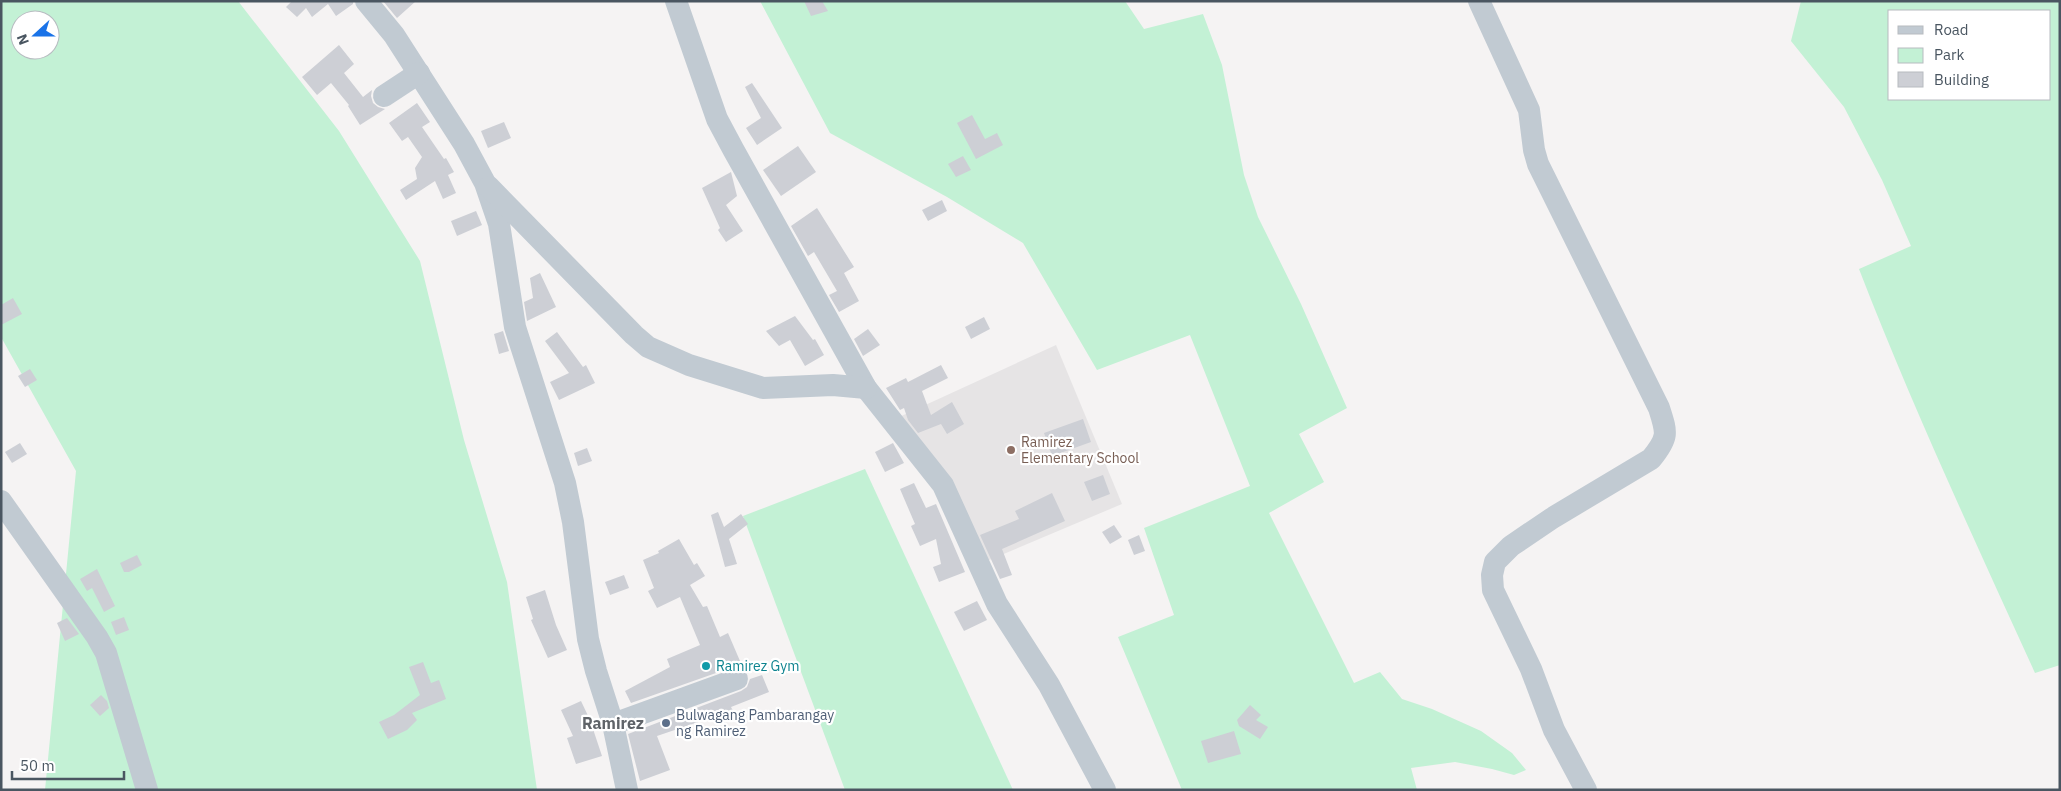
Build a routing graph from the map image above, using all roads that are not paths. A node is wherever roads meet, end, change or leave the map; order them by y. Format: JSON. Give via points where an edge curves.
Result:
{"nodes":[{"id":1,"x":366,"y":1,"type":"edge"},
{"id":2,"x":676,"y":1,"type":"edge"},
{"id":3,"x":1479,"y":1,"type":"edge"},
{"id":4,"x":419,"y":73,"type":"junction"},
{"id":5,"x":384,"y":96,"type":"dead end"},
{"id":6,"x":485,"y":183,"type":"junction"},
{"id":7,"x":866,"y":388,"type":"junction"},
{"id":8,"x":1,"y":501,"type":"edge"},
{"id":9,"x":737,"y":679,"type":"dead end"},
{"id":10,"x":613,"y":724,"type":"junction"},
{"id":11,"x":147,"y":790,"type":"edge"},
{"id":12,"x":627,"y":790,"type":"edge"},
{"id":13,"x":1105,"y":790,"type":"edge"},
{"id":14,"x":1586,"y":790,"type":"edge"}],
"edges":[{"from":1,"to":4,"type":"street"},
{"from":2,"to":7,"type":"street","via":[[717,119]]},
{"from":3,"to":14,"type":"street","via":[[1529,110],[1538,164],[1659,408],[1666,431],[1662,445],[1652,459],[1510,546],[1493,568],[1493,590],[1531,669],[1554,730]]},
{"from":4,"to":5,"type":"street"},
{"from":4,"to":6,"type":"street"},
{"from":6,"to":7,"type":"street","via":[[648,346],[689,365],[763,388],[833,385]]},
{"from":6,"to":10,"type":"street","via":[[499,224],[515,327],[566,482],[588,639]]},
{"from":7,"to":13,"type":"street","via":[[943,485],[997,604],[1049,685]]},
{"from":8,"to":11,"type":"street","via":[[102,645]]},
{"from":9,"to":10,"type":"street"},
{"from":10,"to":12,"type":"street"}]}
